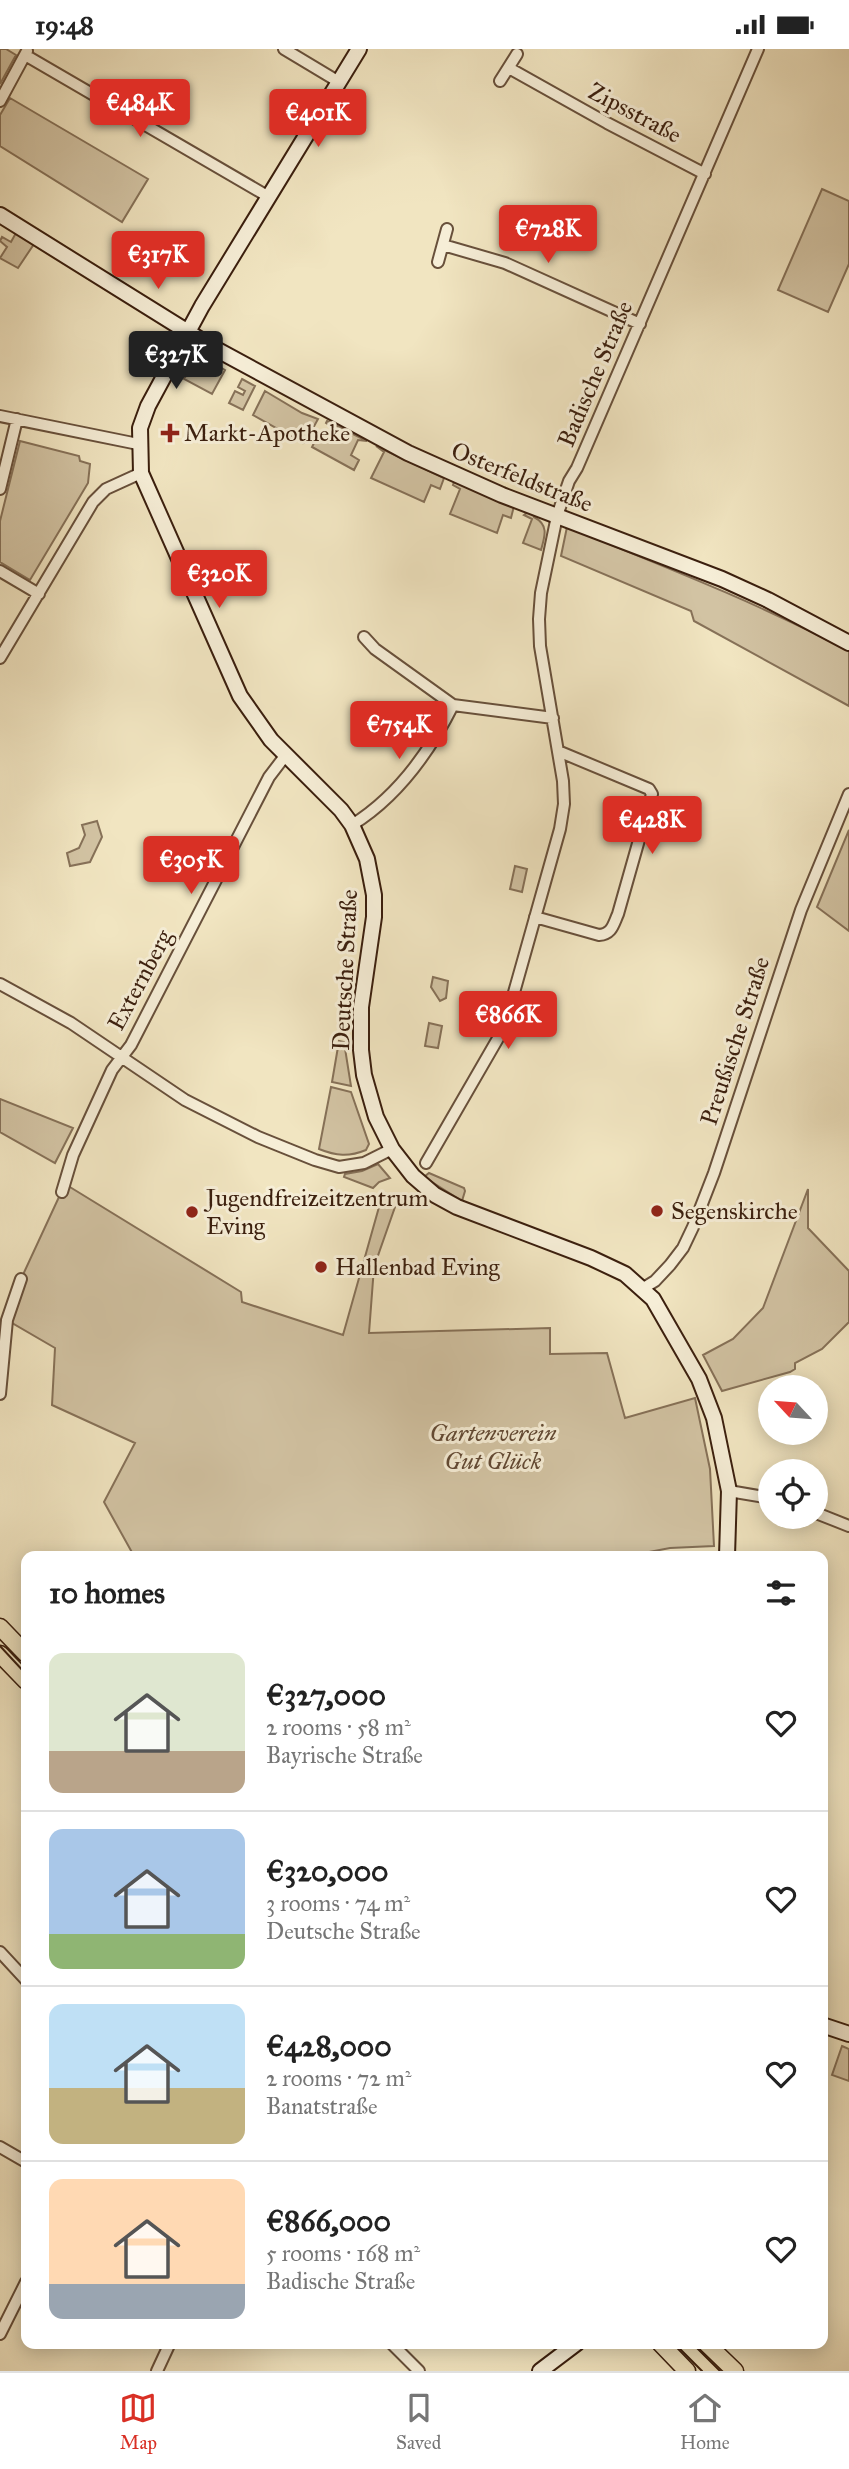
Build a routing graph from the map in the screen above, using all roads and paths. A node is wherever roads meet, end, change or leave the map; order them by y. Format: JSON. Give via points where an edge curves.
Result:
{"nodes":[{"id":1,"x":285,"y":49,"type":"edge"},
{"id":2,"x":359,"y":49,"type":"edge"},
{"id":3,"x":758,"y":49,"type":"edge"},
{"id":4,"x":27,"y":52,"type":"edge"},
{"id":5,"x":517,"y":54,"type":"dead end"},
{"id":6,"x":509,"y":68,"type":"junction"},
{"id":7,"x":500,"y":81,"type":"dead end"},
{"id":8,"x":339,"y":82,"type":"junction"},
{"id":9,"x":0,"y":101,"type":"edge"},
{"id":10,"x":705,"y":174,"type":"junction"},
{"id":11,"x":269,"y":197,"type":"junction"},
{"id":12,"x":0,"y":215,"type":"edge"},
{"id":13,"x":447,"y":229,"type":"dead end"},
{"id":14,"x":443,"y":245,"type":"junction"},
{"id":15,"x":438,"y":262,"type":"dead end"},
{"id":16,"x":640,"y":324,"type":"junction"},
{"id":17,"x":188,"y":331,"type":"junction"},
{"id":18,"x":0,"y":416,"type":"edge"},
{"id":19,"x":17,"y":419,"type":"junction"},
{"id":20,"x":138,"y":444,"type":"junction"},
{"id":21,"x":141,"y":473,"type":"junction"},
{"id":22,"x":0,"y":489,"type":"edge"},
{"id":23,"x":557,"y":516,"type":"junction"},
{"id":24,"x":0,"y":571,"type":"edge"},
{"id":25,"x":40,"y":594,"type":"junction"},
{"id":26,"x":364,"y":638,"type":"dead end"},
{"id":27,"x":849,"y":643,"type":"edge"},
{"id":28,"x":0,"y":658,"type":"edge"},
{"id":29,"x":453,"y":705,"type":"junction"},
{"id":30,"x":552,"y":717,"type":"junction"},
{"id":31,"x":558,"y":751,"type":"junction"},
{"id":32,"x":285,"y":756,"type":"junction"},
{"id":33,"x":849,"y":794,"type":"edge"},
{"id":34,"x":352,"y":825,"type":"junction"},
{"id":35,"x":535,"y":917,"type":"junction"},
{"id":36,"x":0,"y":984,"type":"edge"},
{"id":37,"x":122,"y":1056,"type":"junction"},
{"id":38,"x":392,"y":1149,"type":"junction"},
{"id":39,"x":426,"y":1163,"type":"dead end"},
{"id":40,"x":62,"y":1192,"type":"dead end"},
{"id":41,"x":21,"y":1279,"type":"dead end"},
{"id":42,"x":642,"y":1289,"type":"junction"},
{"id":43,"x":0,"y":1394,"type":"edge"},
{"id":44,"x":729,"y":1492,"type":"junction"},
{"id":45,"x":758,"y":1496,"type":"edge"},
{"id":46,"x":828,"y":1518,"type":"edge"},
{"id":47,"x":849,"y":1526,"type":"edge"},
{"id":48,"x":727,"y":1551,"type":"edge"},
{"id":49,"x":0,"y":1627,"type":"edge"},
{"id":50,"x":21,"y":1649,"type":"edge"},
{"id":51,"x":0,"y":1654,"type":"edge"},
{"id":52,"x":21,"y":1676,"type":"edge"},
{"id":53,"x":0,"y":1952,"type":"edge"},
{"id":54,"x":21,"y":1975,"type":"edge"},
{"id":55,"x":828,"y":2027,"type":"edge"},
{"id":56,"x":849,"y":2034,"type":"edge"},
{"id":57,"x":0,"y":2147,"type":"edge"},
{"id":58,"x":21,"y":2159,"type":"edge"},
{"id":59,"x":21,"y":2292,"type":"edge"},
{"id":60,"x":0,"y":2334,"type":"edge"},
{"id":61,"x":167,"y":2349,"type":"edge"},
{"id":62,"x":397,"y":2349,"type":"edge"},
{"id":63,"x":569,"y":2349,"type":"edge"},
{"id":64,"x":666,"y":2349,"type":"edge"},
{"id":65,"x":712,"y":2349,"type":"edge"},
{"id":66,"x":157,"y":2371,"type":"edge"},
{"id":67,"x":419,"y":2371,"type":"edge"},
{"id":68,"x":540,"y":2371,"type":"edge"},
{"id":69,"x":687,"y":2371,"type":"edge"},
{"id":70,"x":736,"y":2371,"type":"edge"}],
"edges":[{"from":1,"to":8,"type":"street"},
{"from":2,"to":8,"type":"street","name":"Deutsche Straße"},
{"from":3,"to":10,"type":"street","name":"Badische Straße"},
{"from":4,"to":9,"type":"street"},
{"from":4,"to":11,"type":"street"},
{"from":5,"to":6,"type":"street"},
{"from":6,"to":7,"type":"street"},
{"from":6,"to":10,"type":"street","name":"Zipsstraße"},
{"from":8,"to":11,"type":"street","name":"Deutsche Straße"},
{"from":10,"to":16,"type":"street","name":"Badische Straße"},
{"from":11,"to":17,"type":"street","name":"Deutsche Straße"},
{"from":12,"to":17,"type":"street","name":"Osterfeldstraße"},
{"from":13,"to":14,"type":"street"},
{"from":14,"to":15,"type":"street"},
{"from":14,"to":16,"type":"street","via":[[505,263]]},
{"from":16,"to":23,"type":"street","name":"Badische Straße"},
{"from":17,"to":20,"type":"street","name":"Deutsche Straße","via":[[148,406]]},
{"from":17,"to":23,"type":"street","name":"Osterfeldstraße","via":[[408,453]]},
{"from":18,"to":19,"type":"street"},
{"from":19,"to":20,"type":"street"},
{"from":19,"to":22,"type":"street"},
{"from":20,"to":21,"type":"street","name":"Deutsche Straße"},
{"from":21,"to":25,"type":"street","via":[[99,495]]},
{"from":21,"to":32,"type":"street","name":"Deutsche Straße","via":[[240,696]]},
{"from":23,"to":27,"type":"street","name":"Osterfeldstraße","via":[[736,585]]},
{"from":23,"to":30,"type":"street","name":"Badische Straße","via":[[539,619]]},
{"from":24,"to":25,"type":"street"},
{"from":25,"to":28,"type":"street"},
{"from":26,"to":29,"type":"street"},
{"from":29,"to":30,"type":"street"},
{"from":29,"to":34,"type":"street","via":[[410,772]]},
{"from":30,"to":31,"type":"street","name":"Badische Straße"},
{"from":31,"to":35,"type":"street","name":"Badische Straße","via":[[564,804]]},
{"from":31,"to":35,"type":"street","via":[[649,789],[651,803],[618,914],[607,934]]},
{"from":32,"to":34,"type":"street","name":"Deutsche Straße"},
{"from":32,"to":37,"type":"street","name":"Externberg","via":[[269,777]]},
{"from":33,"to":42,"type":"street","name":"Preußische Straße","via":[[805,899],[696,1221],[670,1265]]},
{"from":34,"to":38,"type":"street","name":"Deutsche Straße","via":[[368,859],[374,895],[361,1007],[364,1075],[376,1117]]},
{"from":35,"to":39,"type":"street","name":"Badische Straße","via":[[504,1028]]},
{"from":36,"to":37,"type":"street"},
{"from":37,"to":38,"type":"street","via":[[185,1100],[315,1160],[351,1166]]},
{"from":37,"to":40,"type":"street","name":"Externberg","via":[[73,1155]]},
{"from":38,"to":42,"type":"street","name":"Deutsche Straße","via":[[435,1195],[625,1274]]},
{"from":41,"to":43,"type":"street","via":[[7,1320]]},
{"from":42,"to":44,"type":"street","name":"Deutsche Straße","via":[[653,1299],[699,1379],[715,1418]]},
{"from":44,"to":45,"type":"street"},
{"from":44,"to":48,"type":"street","name":"Deutsche Straße"},
{"from":46,"to":47,"type":"street"},
{"from":49,"to":50,"type":"main road"},
{"from":51,"to":52,"type":"main road"},
{"from":53,"to":54,"type":"street"},
{"from":55,"to":56,"type":"street"},
{"from":57,"to":58,"type":"street"},
{"from":59,"to":60,"type":"street"},
{"from":61,"to":66,"type":"street"},
{"from":62,"to":67,"type":"street"},
{"from":63,"to":68,"type":"street"},
{"from":64,"to":69,"type":"main road"},
{"from":65,"to":70,"type":"main road"}]}
